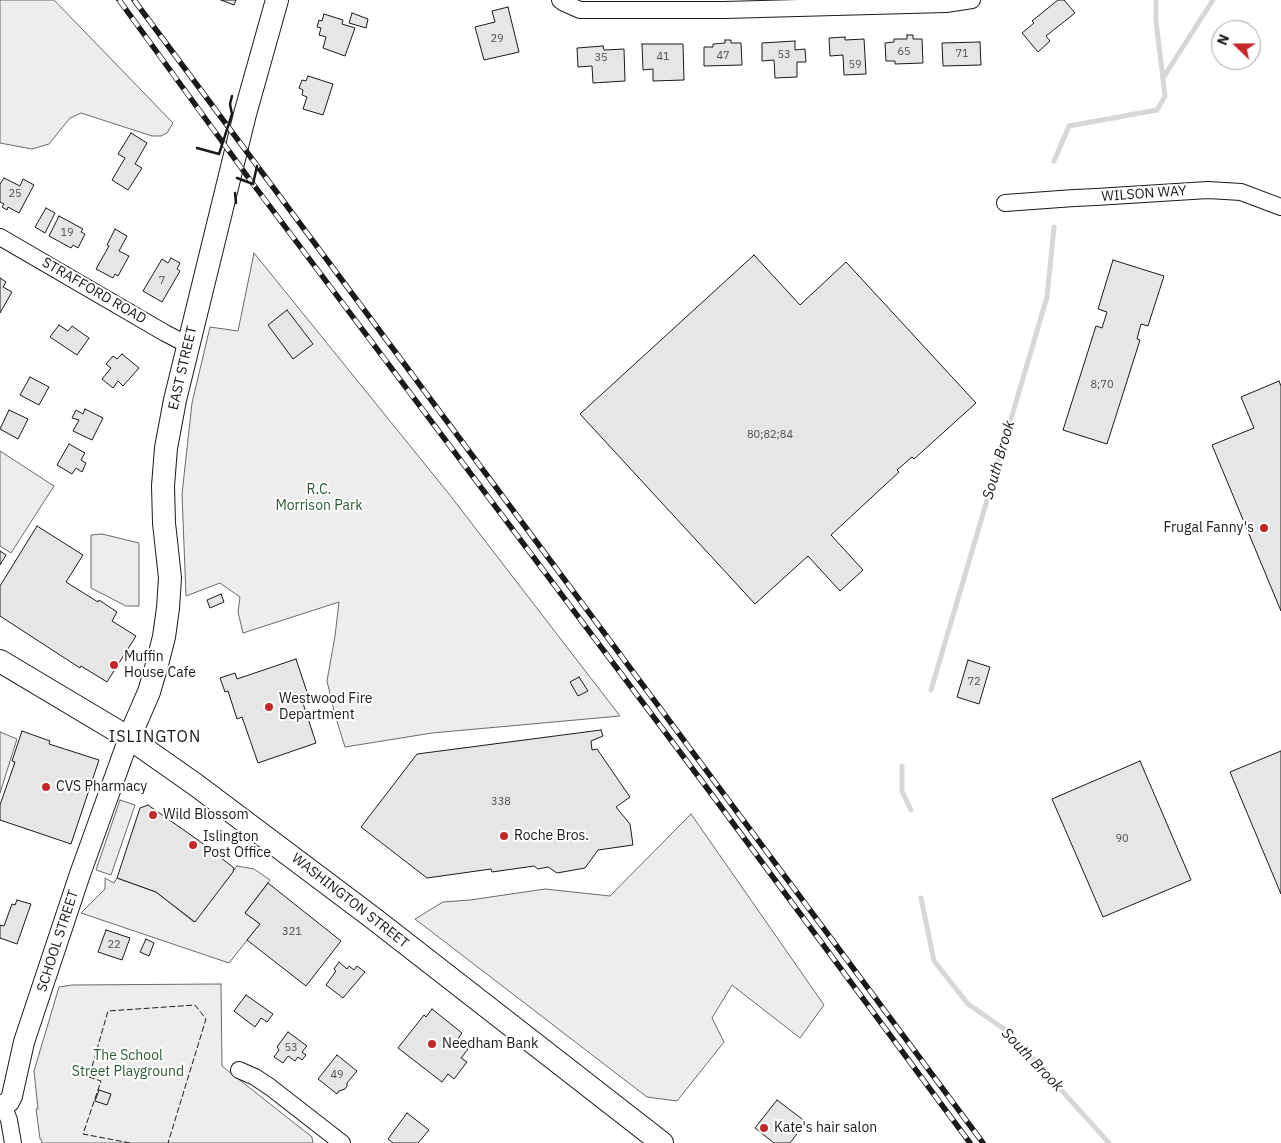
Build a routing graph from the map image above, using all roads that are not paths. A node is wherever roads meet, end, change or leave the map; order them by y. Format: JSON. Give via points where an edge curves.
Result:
{"nodes":[{"id":1,"x":277,"y":0,"type":"edge"},
{"id":2,"x":560,"y":0,"type":"edge"},
{"id":3,"x":972,"y":0,"type":"edge"},
{"id":4,"x":1005,"y":204,"type":"dead end"},
{"id":5,"x":1281,"y":206,"type":"edge"},
{"id":6,"x":0,"y":237,"type":"edge"},
{"id":7,"x":188,"y":344,"type":"junction"},
{"id":8,"x":0,"y":661,"type":"edge"},
{"id":9,"x":129,"y":738,"type":"junction"},
{"id":10,"x":239,"y":1070,"type":"dead end"},
{"id":11,"x":2,"y":1105,"type":"edge"},
{"id":12,"x":12,"y":1143,"type":"edge"},
{"id":13,"x":342,"y":1143,"type":"edge"},
{"id":14,"x":662,"y":1143,"type":"edge"}],
"edges":[{"from":1,"to":7,"type":"main road","name":"EAST STREET"},
{"from":2,"to":3,"type":"street","via":[[580,10],[724,10],[946,4]]},
{"from":4,"to":5,"type":"street","name":"WILSON WAY","via":[[1208,190],[1241,192]]},
{"from":6,"to":7,"type":"street","name":"STRAFFORD ROAD"},
{"from":7,"to":9,"type":"main road","name":"EAST STREET","via":[[166,448],[164,523],[170,578],[164,637],[149,692]]},
{"from":8,"to":9,"type":"main road","name":"WASHINGTON STREET"},
{"from":9,"to":11,"type":"street","name":"SCHOOL STREET","via":[[24,1042],[12,1096]]},
{"from":9,"to":14,"type":"main road","name":"WASHINGTON STREET","via":[[270,840]]},
{"from":10,"to":13,"type":"street","via":[[270,1087]]},
{"from":11,"to":12,"type":"street","name":"SCHOOL STREET","via":[[9,1120]]}]}
